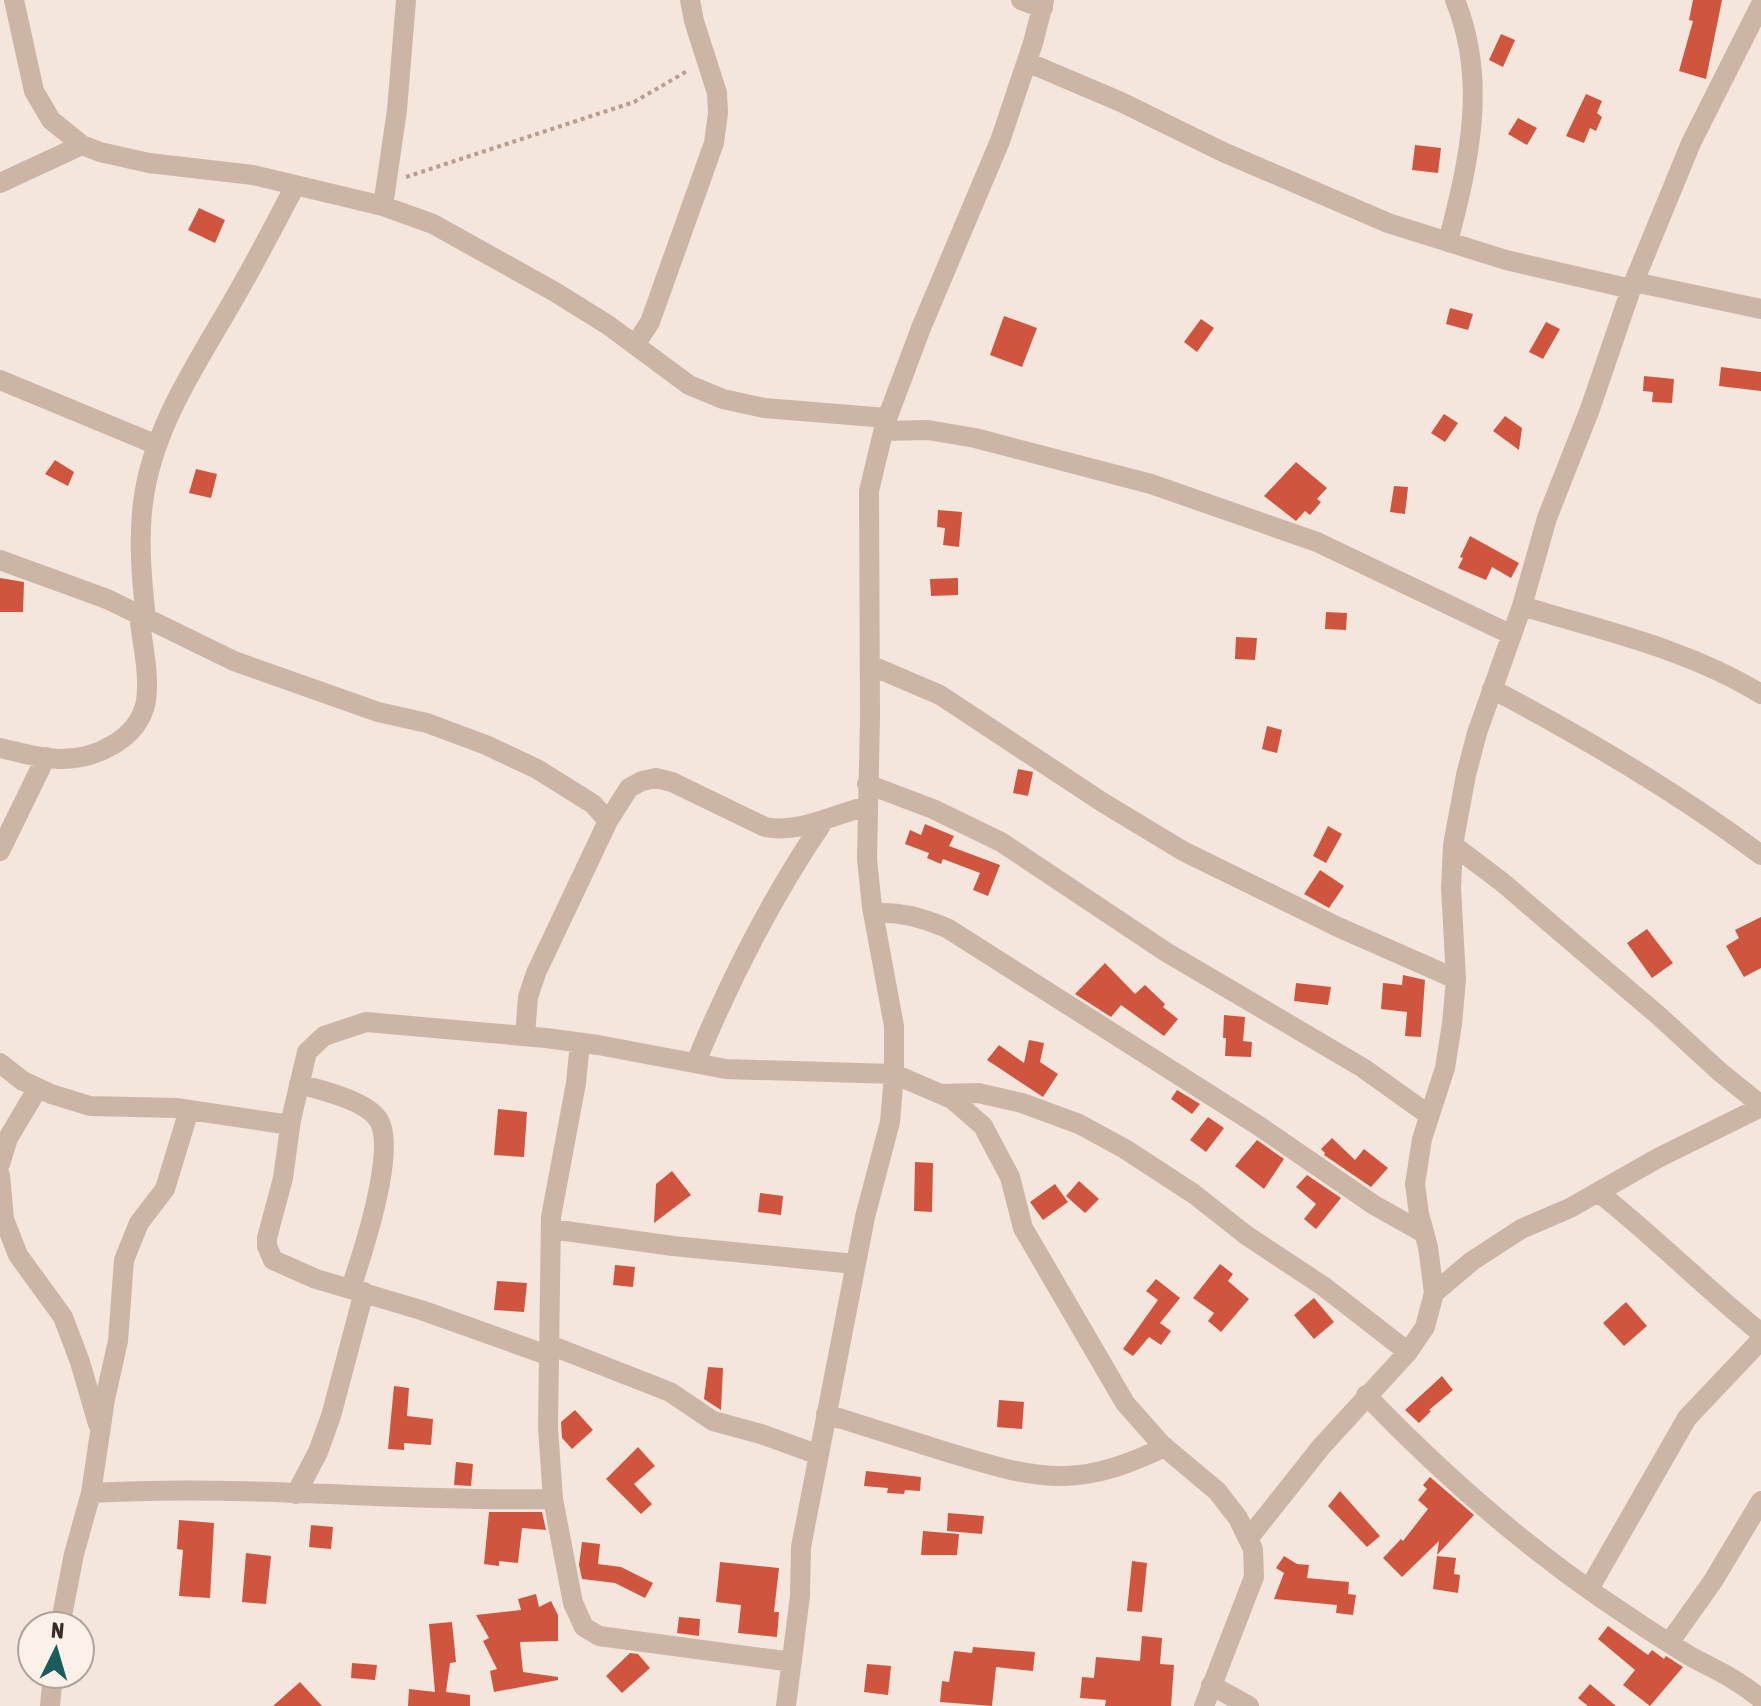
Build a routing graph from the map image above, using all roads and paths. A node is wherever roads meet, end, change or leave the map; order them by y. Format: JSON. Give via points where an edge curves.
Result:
{"nodes":[{"id":1,"x":14,"y":0,"type":"edge"},
{"id":2,"x":406,"y":0,"type":"edge"},
{"id":3,"x":690,"y":0,"type":"edge"},
{"id":4,"x":1021,"y":0,"type":"edge"},
{"id":5,"x":1455,"y":0,"type":"edge"},
{"id":6,"x":1044,"y":4,"type":"edge"},
{"id":7,"x":1761,"y":4,"type":"edge"},
{"id":8,"x":705,"y":60,"type":"junction"},
{"id":9,"x":1027,"y":62,"type":"junction"},
{"id":10,"x":82,"y":145,"type":"junction"},
{"id":11,"x":0,"y":183,"type":"edge"},
{"id":12,"x":295,"y":186,"type":"junction"},
{"id":13,"x":385,"y":197,"type":"junction"},
{"id":14,"x":1448,"y":242,"type":"junction"},
{"id":15,"x":1632,"y":286,"type":"junction"},
{"id":16,"x":1761,"y":309,"type":"edge"},
{"id":17,"x":635,"y":345,"type":"junction"},
{"id":18,"x":0,"y":380,"type":"edge"},
{"id":19,"x":886,"y":425,"type":"junction"},
{"id":20,"x":157,"y":445,"type":"junction"},
{"id":21,"x":0,"y":560,"type":"edge"},
{"id":22,"x":1522,"y":606,"type":"junction"},
{"id":23,"x":142,"y":617,"type":"junction"},
{"id":24,"x":1512,"y":635,"type":"junction"},
{"id":25,"x":870,"y":665,"type":"junction"},
{"id":26,"x":1492,"y":689,"type":"junction"},
{"id":27,"x":1761,"y":694,"type":"edge"},
{"id":28,"x":0,"y":748,"type":"edge"},
{"id":29,"x":46,"y":757,"type":"junction"},
{"id":30,"x":867,"y":784,"type":"junction"},
{"id":31,"x":868,"y":806,"type":"junction"},
{"id":32,"x":825,"y":819,"type":"junction"},
{"id":33,"x":608,"y":821,"type":"junction"},
{"id":34,"x":1453,"y":845,"type":"junction"},
{"id":35,"x":0,"y":851,"type":"edge"},
{"id":36,"x":1761,"y":855,"type":"edge"},
{"id":37,"x":873,"y":913,"type":"junction"},
{"id":38,"x":1456,"y":979,"type":"junction"},
{"id":39,"x":525,"y":1036,"type":"junction"},
{"id":40,"x":580,"y":1043,"type":"junction"},
{"id":41,"x":696,"y":1062,"type":"junction"},
{"id":42,"x":0,"y":1063,"type":"edge"},
{"id":43,"x":894,"y":1074,"type":"junction"},
{"id":44,"x":299,"y":1084,"type":"junction"},
{"id":45,"x":38,"y":1088,"type":"junction"},
{"id":46,"x":941,"y":1094,"type":"junction"},
{"id":47,"x":1761,"y":1106,"type":"edge"},
{"id":48,"x":189,"y":1110,"type":"junction"},
{"id":49,"x":1429,"y":1115,"type":"junction"},
{"id":50,"x":290,"y":1125,"type":"junction"},
{"id":51,"x":0,"y":1164,"type":"edge"},
{"id":52,"x":0,"y":1175,"type":"edge"},
{"id":53,"x":1598,"y":1192,"type":"junction"},
{"id":54,"x":551,"y":1229,"type":"junction"},
{"id":55,"x":1424,"y":1233,"type":"junction"},
{"id":56,"x":855,"y":1264,"type":"junction"},
{"id":57,"x":358,"y":1290,"type":"junction"},
{"id":58,"x":1434,"y":1293,"type":"junction"},
{"id":59,"x":1761,"y":1333,"type":"edge"},
{"id":60,"x":1761,"y":1340,"type":"edge"},
{"id":61,"x":550,"y":1350,"type":"junction"},
{"id":62,"x":1408,"y":1352,"type":"junction"},
{"id":63,"x":1366,"y":1395,"type":"junction"},
{"id":64,"x":826,"y":1414,"type":"junction"},
{"id":65,"x":100,"y":1434,"type":"junction"},
{"id":66,"x":1165,"y":1447,"type":"junction"},
{"id":67,"x":819,"y":1455,"type":"junction"},
{"id":68,"x":91,"y":1493,"type":"junction"},
{"id":69,"x":296,"y":1494,"type":"junction"},
{"id":70,"x":553,"y":1499,"type":"junction"},
{"id":71,"x":1761,"y":1501,"type":"edge"},
{"id":72,"x":1248,"y":1539,"type":"junction"},
{"id":73,"x":1589,"y":1589,"type":"junction"},
{"id":74,"x":63,"y":1610,"type":"edge"},
{"id":75,"x":1669,"y":1643,"type":"junction"},
{"id":76,"x":792,"y":1662,"type":"junction"},
{"id":77,"x":1211,"y":1685,"type":"junction"},
{"id":78,"x":1761,"y":1699,"type":"edge"},
{"id":79,"x":786,"y":1706,"type":"edge"},
{"id":80,"x":1204,"y":1706,"type":"edge"},
{"id":81,"x":1249,"y":1706,"type":"edge"}],
"edges":[{"from":1,"to":10,"type":"street","via":[[34,91],[51,120]]},
{"from":2,"to":13,"type":"street"},
{"from":3,"to":8,"type":"street"},
{"from":4,"to":6,"type":"street"},
{"from":5,"to":14,"type":"street","via":[[1468,42],[1475,103]]},
{"from":6,"to":9,"type":"street"},
{"from":7,"to":15,"type":"street","via":[[1691,143]]},
{"from":8,"to":13,"type":"path","via":[[634,102],[412,174]]},
{"from":8,"to":17,"type":"street","via":[[717,93],[714,143],[650,322]]},
{"from":9,"to":14,"type":"street","via":[[1388,223]]},
{"from":9,"to":19,"type":"street"},
{"from":10,"to":11,"type":"street"},
{"from":10,"to":12,"type":"street","via":[[149,163],[253,175]]},
{"from":12,"to":13,"type":"street"},
{"from":12,"to":20,"type":"street","via":[[172,406]]},
{"from":13,"to":17,"type":"street","via":[[555,292]]},
{"from":14,"to":15,"type":"street","via":[[1506,260]]},
{"from":15,"to":16,"type":"street"},
{"from":15,"to":22,"type":"street","via":[[1547,518]]},
{"from":17,"to":19,"type":"street","via":[[689,385],[723,399]]},
{"from":18,"to":20,"type":"street"},
{"from":19,"to":24,"type":"street","via":[[975,438],[1151,484],[1317,542]]},
{"from":19,"to":25,"type":"street","via":[[869,491]]},
{"from":20,"to":23,"type":"street","via":[[143,503]]},
{"from":21,"to":23,"type":"street"},
{"from":22,"to":24,"type":"street"},
{"from":22,"to":27,"type":"street","via":[[1694,659]]},
{"from":23,"to":29,"type":"street","via":[[146,698],[131,732],[87,757]]},
{"from":23,"to":33,"type":"street","via":[[234,661],[486,745],[593,804]]},
{"from":24,"to":26,"type":"street"},
{"from":25,"to":30,"type":"street"},
{"from":25,"to":38,"type":"street","via":[[940,695],[1183,851]]},
{"from":26,"to":34,"type":"street","via":[[1466,775]]},
{"from":26,"to":36,"type":"street","via":[[1572,731]]},
{"from":28,"to":29,"type":"street"},
{"from":29,"to":35,"type":"street"},
{"from":30,"to":31,"type":"street"},
{"from":30,"to":49,"type":"street","via":[[1001,842],[1166,952],[1363,1068]]},
{"from":31,"to":32,"type":"street"},
{"from":31,"to":37,"type":"street"},
{"from":32,"to":33,"type":"street","via":[[781,830],[765,827],[656,778],[629,788]]},
{"from":32,"to":41,"type":"street","via":[[790,871]]},
{"from":33,"to":39,"type":"street","via":[[536,973]]},
{"from":34,"to":38,"type":"street"},
{"from":34,"to":47,"type":"street"},
{"from":37,"to":43,"type":"street","via":[[894,1026]]},
{"from":37,"to":55,"type":"street","via":[[893,912],[947,928]]},
{"from":38,"to":49,"type":"street","via":[[1445,1068]]},
{"from":39,"to":40,"type":"street"},
{"from":39,"to":44,"type":"street","via":[[366,1022],[324,1036],[307,1052]]},
{"from":40,"to":41,"type":"street"},
{"from":40,"to":54,"type":"street"},
{"from":41,"to":43,"type":"street","via":[[726,1069]]},
{"from":42,"to":45,"type":"street"},
{"from":43,"to":46,"type":"street"},
{"from":43,"to":56,"type":"street","via":[[890,1122]]},
{"from":44,"to":50,"type":"street"},
{"from":44,"to":57,"type":"street","via":[[367,1109],[383,1132],[385,1157]]},
{"from":45,"to":48,"type":"street","via":[[90,1106]]},
{"from":45,"to":51,"type":"street","via":[[8,1138]]},
{"from":46,"to":62,"type":"street","via":[[978,1093],[1022,1103],[1113,1142],[1194,1194]]},
{"from":46,"to":66,"type":"street","via":[[983,1126],[1010,1177],[1023,1228],[1044,1267],[1125,1403]]},
{"from":47,"to":53,"type":"street"},
{"from":48,"to":50,"type":"street"},
{"from":48,"to":65,"type":"street","via":[[165,1189],[139,1223],[124,1260],[118,1341]]},
{"from":49,"to":55,"type":"street","via":[[1415,1184]]},
{"from":50,"to":57,"type":"street","via":[[268,1252],[298,1273]]},
{"from":52,"to":65,"type":"street","via":[[4,1219],[18,1255],[63,1317]]},
{"from":53,"to":58,"type":"street","via":[[1521,1229]]},
{"from":53,"to":59,"type":"street"},
{"from":54,"to":56,"type":"street"},
{"from":54,"to":61,"type":"street"},
{"from":55,"to":58,"type":"street"},
{"from":56,"to":64,"type":"street"},
{"from":57,"to":61,"type":"street"},
{"from":57,"to":69,"type":"street","via":[[331,1416]]},
{"from":58,"to":62,"type":"street","via":[[1425,1327]]},
{"from":60,"to":73,"type":"street","via":[[1687,1418]]},
{"from":61,"to":67,"type":"street","via":[[649,1382],[713,1421]]},
{"from":61,"to":70,"type":"street"},
{"from":62,"to":63,"type":"street"},
{"from":63,"to":72,"type":"street"},
{"from":63,"to":73,"type":"street","via":[[1468,1495]]},
{"from":64,"to":66,"type":"street","via":[[1034,1475],[1095,1473]]},
{"from":64,"to":67,"type":"street"},
{"from":65,"to":68,"type":"street"},
{"from":66,"to":72,"type":"street","via":[[1217,1491]]},
{"from":67,"to":76,"type":"street","via":[[801,1547]]},
{"from":68,"to":69,"type":"street"},
{"from":68,"to":74,"type":"street"},
{"from":69,"to":70,"type":"street"},
{"from":70,"to":76,"type":"street","via":[[573,1603],[584,1627],[599,1636]]},
{"from":71,"to":75,"type":"street"},
{"from":72,"to":77,"type":"street","via":[[1254,1577]]},
{"from":73,"to":75,"type":"street"},
{"from":75,"to":78,"type":"street","via":[[1728,1674]]},
{"from":76,"to":79,"type":"street"},
{"from":77,"to":80,"type":"street"},
{"from":77,"to":81,"type":"street"}]}
